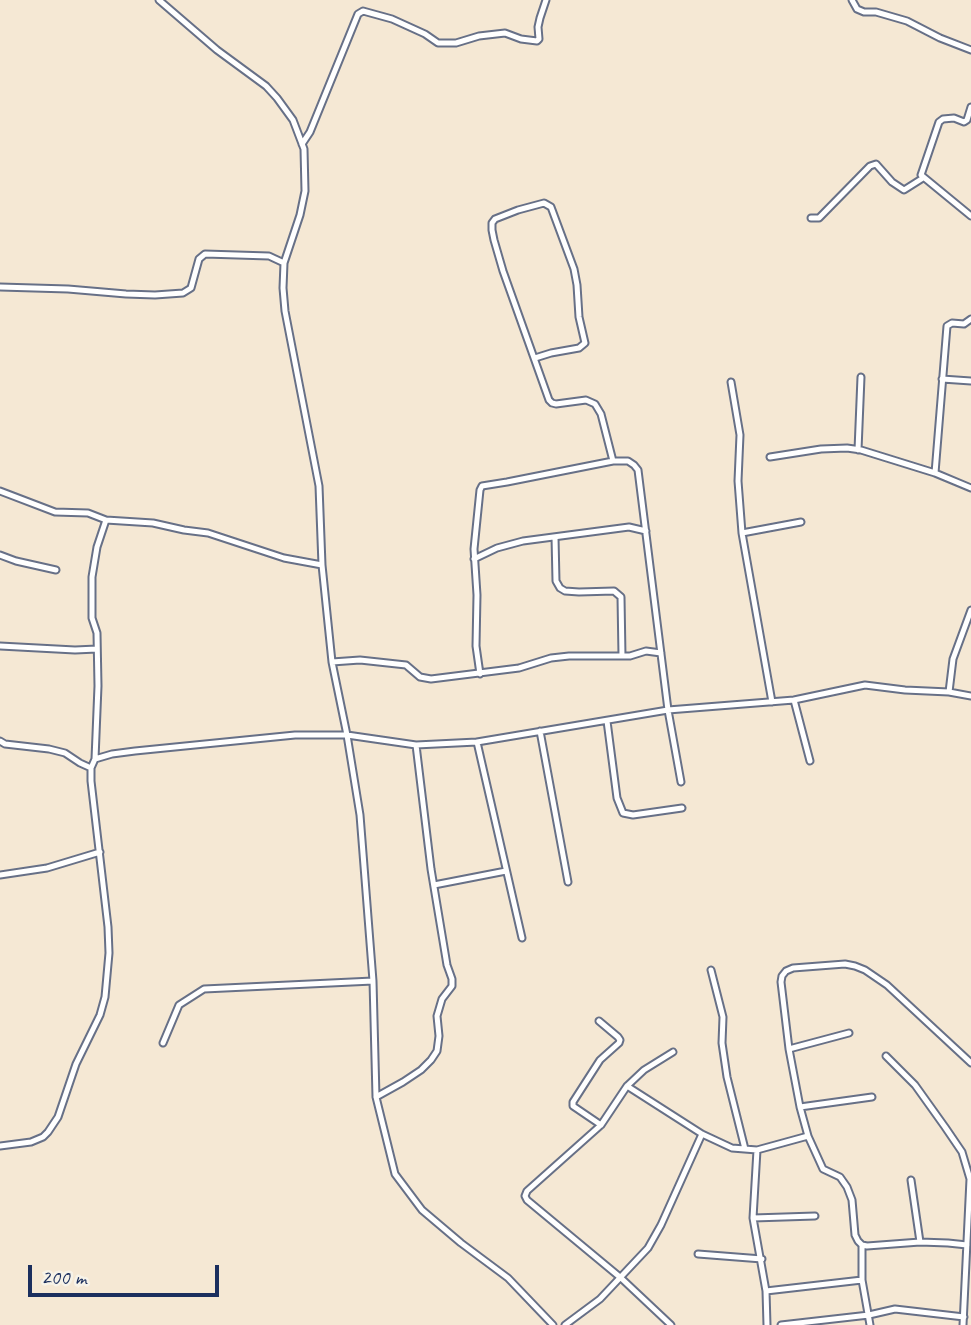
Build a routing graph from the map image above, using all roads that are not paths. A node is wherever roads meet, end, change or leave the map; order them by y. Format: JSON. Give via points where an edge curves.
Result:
{"nodes":[{"id":1,"x":159,"y":0,"type":"edge"},
{"id":2,"x":546,"y":0,"type":"edge"},
{"id":3,"x":852,"y":0,"type":"edge"},
{"id":4,"x":971,"y":50,"type":"edge"},
{"id":5,"x":971,"y":107,"type":"edge"},
{"id":6,"x":302,"y":144,"type":"junction"},
{"id":7,"x":923,"y":178,"type":"junction"},
{"id":8,"x":971,"y":216,"type":"edge"},
{"id":9,"x":811,"y":218,"type":"dead end"},
{"id":10,"x":285,"y":263,"type":"junction"},
{"id":11,"x":0,"y":287,"type":"edge"},
{"id":12,"x":971,"y":318,"type":"edge"},
{"id":13,"x":535,"y":358,"type":"junction"},
{"id":14,"x":861,"y":377,"type":"dead end"},
{"id":15,"x":942,"y":379,"type":"junction"},
{"id":16,"x":971,"y":381,"type":"edge"},
{"id":17,"x":731,"y":382,"type":"dead end"},
{"id":18,"x":858,"y":450,"type":"junction"},
{"id":19,"x":771,"y":457,"type":"dead end"},
{"id":20,"x":613,"y":461,"type":"junction"},
{"id":21,"x":935,"y":473,"type":"junction"},
{"id":22,"x":971,"y":488,"type":"edge"},
{"id":23,"x":0,"y":491,"type":"edge"},
{"id":24,"x":106,"y":520,"type":"junction"},
{"id":25,"x":801,"y":522,"type":"dead end"},
{"id":26,"x":646,"y":531,"type":"junction"},
{"id":27,"x":742,"y":533,"type":"junction"},
{"id":28,"x":555,"y":537,"type":"junction"},
{"id":29,"x":0,"y":555,"type":"edge"},
{"id":30,"x":474,"y":559,"type":"junction"},
{"id":31,"x":321,"y":565,"type":"junction"},
{"id":32,"x":57,"y":570,"type":"dead end"},
{"id":33,"x":971,"y":610,"type":"edge"},
{"id":34,"x":0,"y":646,"type":"edge"},
{"id":35,"x":97,"y":649,"type":"junction"},
{"id":36,"x":661,"y":653,"type":"junction"},
{"id":37,"x":622,"y":656,"type":"junction"},
{"id":38,"x":332,"y":662,"type":"junction"},
{"id":39,"x":481,"y":674,"type":"junction"},
{"id":40,"x":949,"y":692,"type":"junction"},
{"id":41,"x":971,"y":696,"type":"edge"},
{"id":42,"x":794,"y":700,"type":"junction"},
{"id":43,"x":772,"y":702,"type":"junction"},
{"id":44,"x":668,"y":710,"type":"junction"},
{"id":45,"x":607,"y":721,"type":"junction"},
{"id":46,"x":540,"y":731,"type":"junction"},
{"id":47,"x":347,"y":735,"type":"junction"},
{"id":48,"x":0,"y":741,"type":"edge"},
{"id":49,"x":477,"y":742,"type":"junction"},
{"id":50,"x":416,"y":745,"type":"junction"},
{"id":51,"x":95,"y":759,"type":"junction"},
{"id":52,"x":810,"y":761,"type":"dead end"},
{"id":53,"x":92,"y":768,"type":"junction"},
{"id":54,"x":681,"y":782,"type":"dead end"},
{"id":55,"x":682,"y":808,"type":"dead end"},
{"id":56,"x":100,"y":852,"type":"junction"},
{"id":57,"x":506,"y":871,"type":"junction"},
{"id":58,"x":0,"y":875,"type":"edge"},
{"id":59,"x":568,"y":882,"type":"dead end"},
{"id":60,"x":434,"y":885,"type":"junction"},
{"id":61,"x":522,"y":938,"type":"dead end"},
{"id":62,"x":712,"y":970,"type":"dead end"},
{"id":63,"x":373,"y":981,"type":"junction"},
{"id":64,"x":599,"y":1021,"type":"dead end"},
{"id":65,"x":849,"y":1033,"type":"dead end"},
{"id":66,"x":163,"y":1043,"type":"dead end"},
{"id":67,"x":789,"y":1049,"type":"junction"},
{"id":68,"x":673,"y":1052,"type":"dead end"},
{"id":69,"x":886,"y":1055,"type":"dead end"},
{"id":70,"x":971,"y":1063,"type":"edge"},
{"id":71,"x":627,"y":1086,"type":"junction"},
{"id":72,"x":376,"y":1097,"type":"junction"},
{"id":73,"x":872,"y":1097,"type":"dead end"},
{"id":74,"x":800,"y":1107,"type":"junction"},
{"id":75,"x":601,"y":1125,"type":"junction"},
{"id":76,"x":702,"y":1135,"type":"junction"},
{"id":77,"x":808,"y":1136,"type":"junction"},
{"id":78,"x":0,"y":1146,"type":"edge"},
{"id":79,"x":745,"y":1149,"type":"junction"},
{"id":80,"x":757,"y":1150,"type":"junction"},
{"id":81,"x":970,"y":1179,"type":"edge"},
{"id":82,"x":911,"y":1180,"type":"dead end"},
{"id":83,"x":815,"y":1216,"type":"dead end"},
{"id":84,"x":753,"y":1218,"type":"junction"},
{"id":85,"x":920,"y":1242,"type":"junction"},
{"id":86,"x":862,"y":1245,"type":"junction"},
{"id":87,"x":967,"y":1245,"type":"junction"},
{"id":88,"x":698,"y":1255,"type":"dead end"},
{"id":89,"x":762,"y":1259,"type":"junction"},
{"id":90,"x":621,"y":1278,"type":"junction"},
{"id":91,"x":862,"y":1280,"type":"junction"},
{"id":92,"x":766,"y":1291,"type":"junction"},
{"id":93,"x":869,"y":1315,"type":"junction"},
{"id":94,"x":964,"y":1317,"type":"junction"},
{"id":95,"x":553,"y":1325,"type":"edge"},
{"id":96,"x":565,"y":1325,"type":"edge"},
{"id":97,"x":671,"y":1325,"type":"edge"},
{"id":98,"x":767,"y":1325,"type":"edge"},
{"id":99,"x":781,"y":1325,"type":"edge"},
{"id":100,"x":870,"y":1325,"type":"edge"},
{"id":101,"x":963,"y":1325,"type":"edge"}],
"edges":[{"from":1,"to":6,"type":"street","via":[[266,86],[293,120]]},
{"from":2,"to":6,"type":"street","via":[[537,41],[505,33],[438,43],[392,19],[363,11]]},
{"from":3,"to":4,"type":"street","via":[[864,12],[907,21]]},
{"from":5,"to":7,"type":"street","via":[[964,122],[954,118],[939,122]]},
{"from":6,"to":10,"type":"street","via":[[305,191]]},
{"from":7,"to":8,"type":"street"},
{"from":7,"to":9,"type":"street","via":[[904,190],[876,164],[870,166],[819,218]]},
{"from":10,"to":11,"type":"street","via":[[269,256],[205,254],[199,259],[191,288],[183,293],[126,295]]},
{"from":10,"to":31,"type":"street","via":[[285,311],[319,486]]},
{"from":12,"to":15,"type":"street","via":[[947,326]]},
{"from":13,"to":13,"type":"street","via":[[503,271],[492,223],[544,203],[551,207],[574,269],[585,343]]},
{"from":13,"to":20,"type":"street","via":[[552,403],[586,400],[595,404]]},
{"from":14,"to":18,"type":"street"},
{"from":15,"to":16,"type":"street"},
{"from":15,"to":21,"type":"street"},
{"from":17,"to":27,"type":"street","via":[[740,435]]},
{"from":18,"to":19,"type":"street","via":[[821,449]]},
{"from":18,"to":21,"type":"street"},
{"from":20,"to":26,"type":"street","via":[[628,461],[638,470]]},
{"from":20,"to":30,"type":"street","via":[[482,486]]},
{"from":21,"to":22,"type":"street"},
{"from":23,"to":24,"type":"street","via":[[55,512],[88,513]]},
{"from":24,"to":31,"type":"street","via":[[208,533]]},
{"from":24,"to":35,"type":"street","via":[[92,578]]},
{"from":25,"to":27,"type":"street"},
{"from":26,"to":28,"type":"street","via":[[629,527]]},
{"from":26,"to":36,"type":"street"},
{"from":27,"to":43,"type":"street"},
{"from":28,"to":30,"type":"street","via":[[497,548]]},
{"from":28,"to":37,"type":"street","via":[[560,588],[620,595]]},
{"from":29,"to":32,"type":"street"},
{"from":30,"to":39,"type":"street"},
{"from":31,"to":38,"type":"street"},
{"from":33,"to":40,"type":"street","via":[[953,659]]},
{"from":34,"to":35,"type":"street"},
{"from":35,"to":51,"type":"street"},
{"from":36,"to":37,"type":"street"},
{"from":36,"to":44,"type":"street"},
{"from":37,"to":39,"type":"street","via":[[569,656]]},
{"from":38,"to":39,"type":"street","via":[[406,665],[420,677],[431,679]]},
{"from":38,"to":47,"type":"street"},
{"from":40,"to":41,"type":"street"},
{"from":40,"to":42,"type":"street","via":[[865,685]]},
{"from":42,"to":43,"type":"street"},
{"from":42,"to":52,"type":"street"},
{"from":43,"to":44,"type":"street"},
{"from":44,"to":45,"type":"street"},
{"from":44,"to":54,"type":"street"},
{"from":45,"to":46,"type":"street"},
{"from":45,"to":55,"type":"street","via":[[623,814]]},
{"from":46,"to":49,"type":"street"},
{"from":46,"to":59,"type":"street"},
{"from":47,"to":50,"type":"street"},
{"from":47,"to":51,"type":"street","via":[[295,735]]},
{"from":47,"to":63,"type":"street","via":[[360,815]]},
{"from":48,"to":53,"type":"street","via":[[65,753]]},
{"from":49,"to":50,"type":"street"},
{"from":49,"to":57,"type":"street"},
{"from":50,"to":60,"type":"street"},
{"from":51,"to":53,"type":"street"},
{"from":53,"to":56,"type":"street"},
{"from":56,"to":58,"type":"street","via":[[47,868]]},
{"from":56,"to":78,"type":"street","via":[[109,953],[100,1015],[48,1132],[31,1142]]},
{"from":57,"to":60,"type":"street"},
{"from":57,"to":61,"type":"street"},
{"from":60,"to":72,"type":"street","via":[[452,979],[437,1016],[437,1051],[421,1070]]},
{"from":62,"to":79,"type":"street","via":[[723,1017],[727,1076]]},
{"from":63,"to":66,"type":"street","via":[[204,989],[179,1005]]},
{"from":63,"to":72,"type":"street"},
{"from":64,"to":75,"type":"street","via":[[620,1040],[600,1060],[573,1106]]},
{"from":65,"to":67,"type":"street"},
{"from":67,"to":70,"type":"street","via":[[782,976],[793,968],[845,964],[865,970],[887,985]]},
{"from":67,"to":74,"type":"street"},
{"from":68,"to":71,"type":"street"},
{"from":69,"to":81,"type":"street","via":[[915,1085],[962,1152]]},
{"from":71,"to":75,"type":"street"},
{"from":71,"to":76,"type":"street"},
{"from":72,"to":95,"type":"street","via":[[396,1174],[422,1210],[508,1278]]},
{"from":73,"to":74,"type":"street"},
{"from":74,"to":77,"type":"street"},
{"from":75,"to":90,"type":"street","via":[[525,1196]]},
{"from":76,"to":79,"type":"street"},
{"from":76,"to":90,"type":"street","via":[[648,1248]]},
{"from":77,"to":80,"type":"street"},
{"from":77,"to":86,"type":"street","via":[[824,1169],[840,1177],[847,1187],[855,1235]]},
{"from":79,"to":80,"type":"street"},
{"from":80,"to":84,"type":"street"},
{"from":81,"to":87,"type":"street"},
{"from":82,"to":85,"type":"street"},
{"from":83,"to":84,"type":"street"},
{"from":84,"to":89,"type":"street"},
{"from":85,"to":86,"type":"street"},
{"from":85,"to":87,"type":"street"},
{"from":86,"to":91,"type":"street"},
{"from":87,"to":94,"type":"street"},
{"from":88,"to":89,"type":"street"},
{"from":89,"to":92,"type":"street"},
{"from":90,"to":96,"type":"street"},
{"from":90,"to":97,"type":"street"},
{"from":91,"to":92,"type":"street"},
{"from":91,"to":93,"type":"street"},
{"from":92,"to":98,"type":"street"},
{"from":93,"to":94,"type":"street","via":[[895,1309]]},
{"from":93,"to":99,"type":"street"},
{"from":93,"to":100,"type":"street"},
{"from":94,"to":101,"type":"street"}]}
